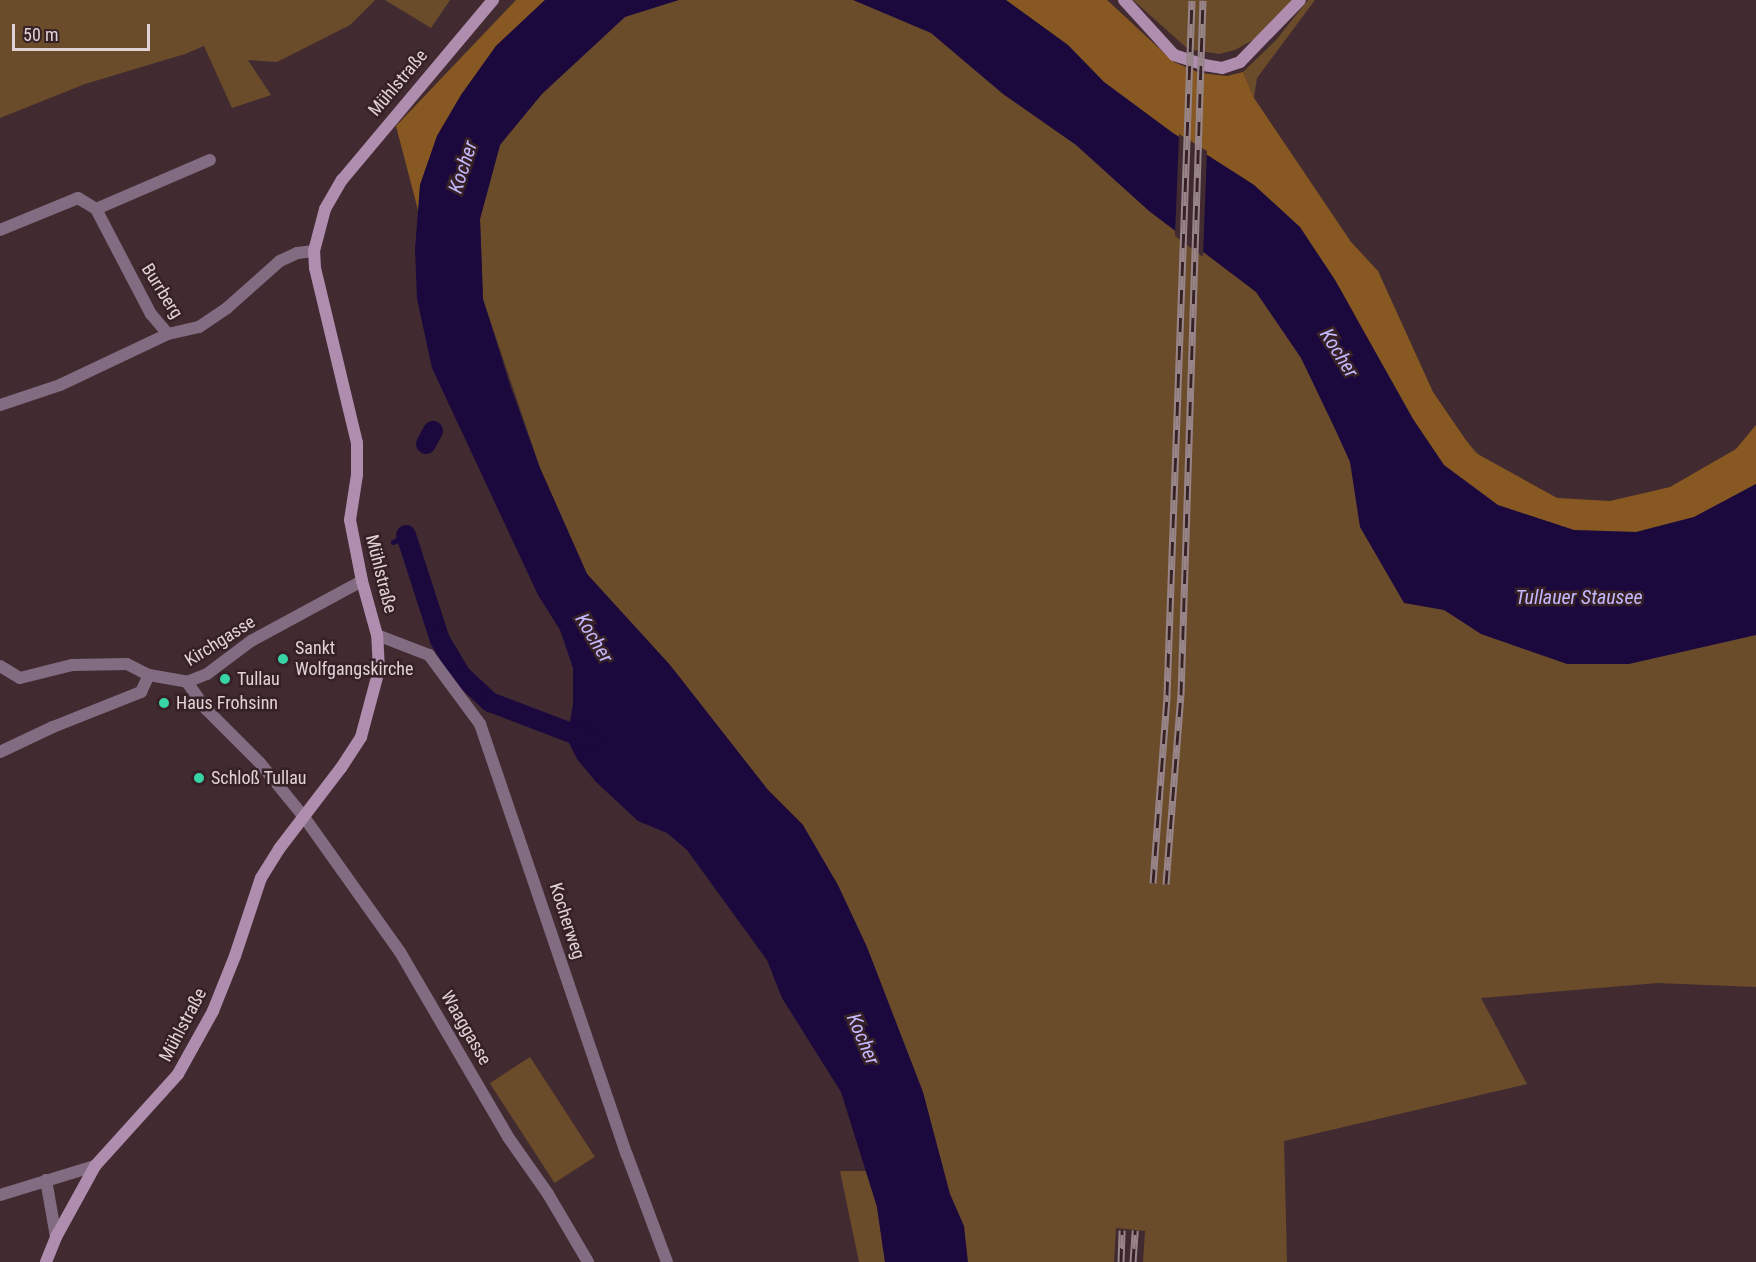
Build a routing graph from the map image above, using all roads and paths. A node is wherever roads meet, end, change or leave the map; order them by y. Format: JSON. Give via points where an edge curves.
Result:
{"nodes":[{"id":1,"x":493,"y":0,"type":"edge"},
{"id":2,"x":1124,"y":0,"type":"edge"},
{"id":3,"x":1300,"y":0,"type":"edge"},
{"id":4,"x":210,"y":160,"type":"dead end"},
{"id":5,"x":96,"y":209,"type":"junction"},
{"id":6,"x":0,"y":230,"type":"edge"},
{"id":7,"x":314,"y":251,"type":"junction"},
{"id":8,"x":168,"y":334,"type":"junction"},
{"id":9,"x":0,"y":405,"type":"edge"},
{"id":10,"x":362,"y":581,"type":"junction"},
{"id":11,"x":378,"y":635,"type":"junction"},
{"id":12,"x":0,"y":666,"type":"edge"},
{"id":13,"x":149,"y":675,"type":"junction"},
{"id":14,"x":187,"y":682,"type":"junction"},
{"id":15,"x":0,"y":752,"type":"edge"},
{"id":16,"x":304,"y":817,"type":"junction"},
{"id":17,"x":95,"y":1166,"type":"junction"},
{"id":18,"x":46,"y":1180,"type":"junction"},
{"id":19,"x":0,"y":1195,"type":"edge"},
{"id":20,"x":56,"y":1237,"type":"junction"},
{"id":21,"x":46,"y":1262,"type":"edge"},
{"id":22,"x":588,"y":1262,"type":"edge"},
{"id":23,"x":667,"y":1262,"type":"edge"}],
"edges":[{"from":1,"to":7,"type":"street","name":"Mühlstraße","via":[[342,180],[325,209]]},
{"from":2,"to":3,"type":"street","via":[[1174,55],[1222,68],[1240,62]]},
{"from":4,"to":5,"type":"street"},
{"from":5,"to":6,"type":"street","via":[[78,198]]},
{"from":5,"to":8,"type":"street","name":"Burrberg","via":[[151,314]]},
{"from":7,"to":8,"type":"street","name":"Burrberg","via":[[280,261],[200,327]]},
{"from":7,"to":10,"type":"street","name":"Mühlstraße","via":[[357,443],[350,520]]},
{"from":8,"to":9,"type":"street","via":[[60,385]]},
{"from":10,"to":11,"type":"street","name":"Mühlstraße"},
{"from":10,"to":14,"type":"street","name":"Kirchgasse","via":[[251,641],[207,674]]},
{"from":11,"to":16,"type":"street","name":"Mühlstraße","via":[[380,670],[361,737]]},
{"from":11,"to":23,"type":"street","name":"Kocherweg","via":[[429,655],[480,724]]},
{"from":12,"to":13,"type":"street","name":"Kirchgasse","via":[[20,678],[72,665],[127,664]]},
{"from":13,"to":14,"type":"street","name":"Kirchgasse"},
{"from":13,"to":15,"type":"street","via":[[141,692]]},
{"from":14,"to":16,"type":"street","name":"Waaggasse","via":[[206,709],[260,763]]},
{"from":16,"to":17,"type":"street","name":"Mühlstraße","via":[[261,878],[213,1011],[178,1074]]},
{"from":16,"to":22,"type":"street","name":"Waaggasse","via":[[400,952],[508,1137]]},
{"from":17,"to":18,"type":"street"},
{"from":17,"to":20,"type":"street","name":"Mühlstraße"},
{"from":18,"to":19,"type":"street"},
{"from":18,"to":20,"type":"street"},
{"from":20,"to":21,"type":"street","name":"Mühlstraße"}]}
